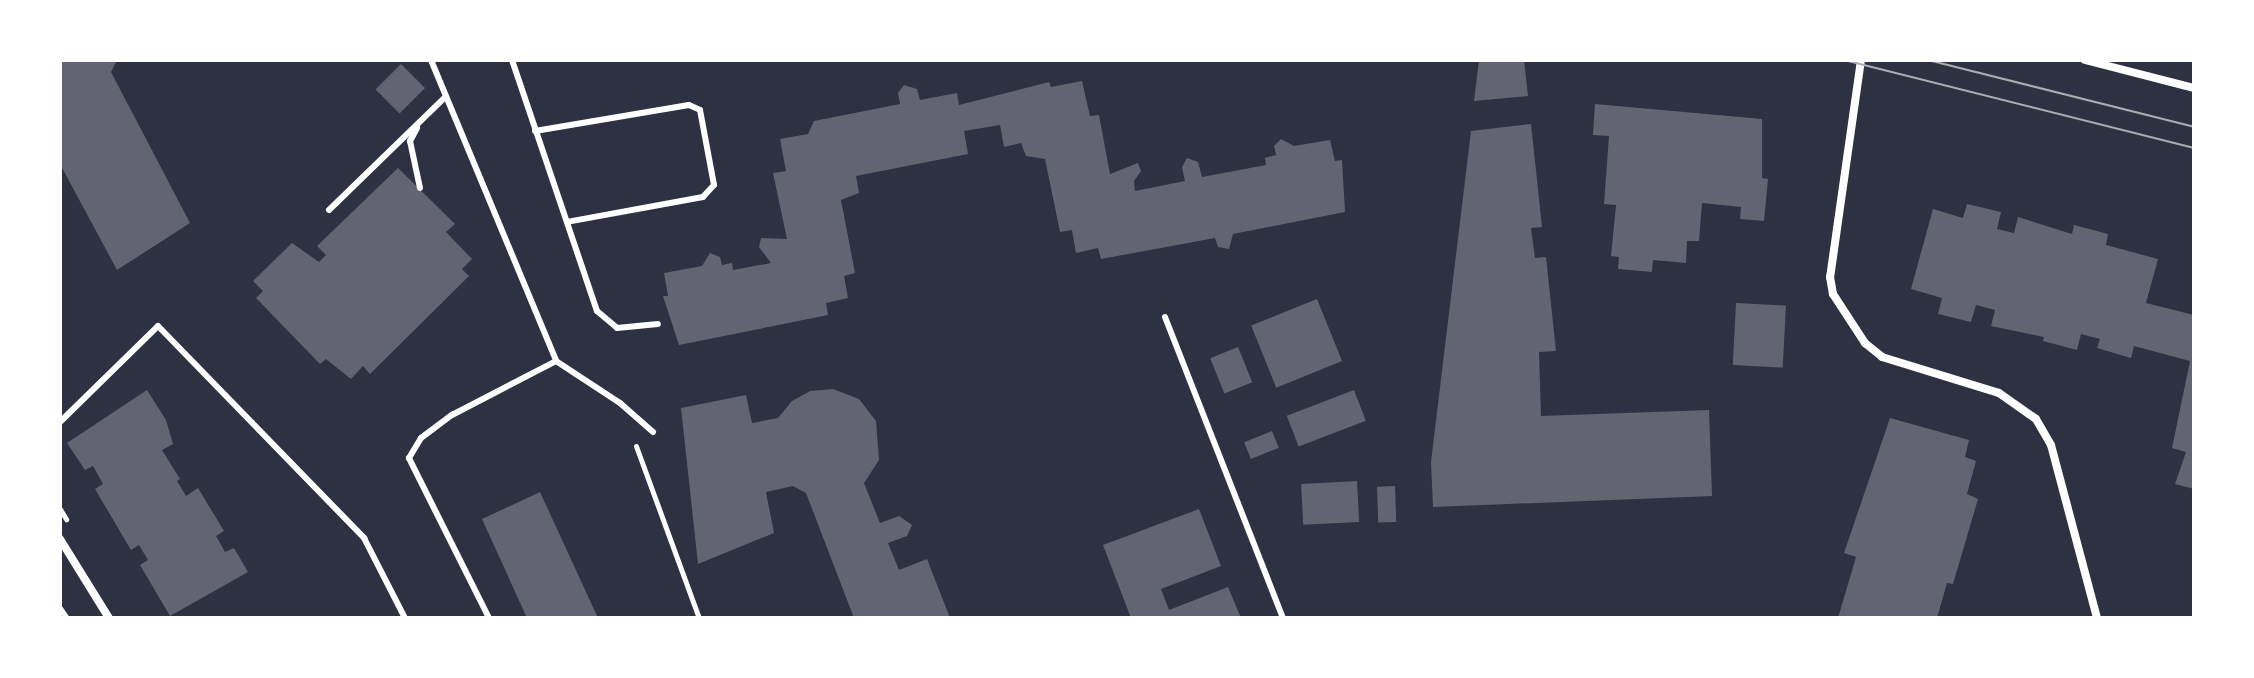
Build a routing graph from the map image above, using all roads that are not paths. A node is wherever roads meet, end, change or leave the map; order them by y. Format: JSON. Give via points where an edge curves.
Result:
{"nodes":[{"id":1,"x":431,"y":60,"type":"edge"},
{"id":2,"x":512,"y":60,"type":"edge"},
{"id":3,"x":1861,"y":60,"type":"edge"},
{"id":4,"x":2085,"y":60,"type":"edge"},
{"id":5,"x":2194,"y":88,"type":"edge"},
{"id":6,"x":445,"y":97,"type":"junction"},
{"id":7,"x":421,"y":121,"type":"junction"},
{"id":8,"x":535,"y":131,"type":"junction"},
{"id":9,"x":420,"y":188,"type":"dead end"},
{"id":10,"x":329,"y":210,"type":"dead end"},
{"id":11,"x":567,"y":222,"type":"junction"},
{"id":12,"x":1165,"y":317,"type":"dead end"},
{"id":13,"x":658,"y":324,"type":"dead end"},
{"id":14,"x":556,"y":361,"type":"junction"},
{"id":15,"x":60,"y":422,"type":"edge"},
{"id":16,"x":653,"y":432,"type":"dead end"},
{"id":17,"x":60,"y":539,"type":"edge"},
{"id":18,"x":109,"y":618,"type":"edge"},
{"id":19,"x":405,"y":618,"type":"edge"},
{"id":20,"x":489,"y":618,"type":"edge"},
{"id":21,"x":1283,"y":618,"type":"edge"},
{"id":22,"x":2097,"y":618,"type":"edge"}],
"edges":[{"from":1,"to":6,"type":"lane"},
{"from":2,"to":8,"type":"lane"},
{"from":3,"to":22,"type":"street","via":[[1830,277],[1833,294],[1865,343],[1882,357],[1999,393],[2036,419],[2051,445]]},
{"from":4,"to":5,"type":"street"},
{"from":6,"to":7,"type":"lane"},
{"from":6,"to":14,"type":"lane"},
{"from":7,"to":9,"type":"lane","via":[[410,141]]},
{"from":7,"to":10,"type":"lane"},
{"from":8,"to":11,"type":"lane"},
{"from":8,"to":11,"type":"lane","via":[[689,105],[700,110],[714,185],[703,197]]},
{"from":11,"to":13,"type":"lane","via":[[597,311],[617,328]]},
{"from":12,"to":21,"type":"lane"},
{"from":14,"to":16,"type":"lane"},
{"from":14,"to":20,"type":"lane","via":[[452,415],[421,438],[409,458]]},
{"from":15,"to":19,"type":"lane","via":[[158,326],[364,538]]},
{"from":17,"to":18,"type":"street"}]}
